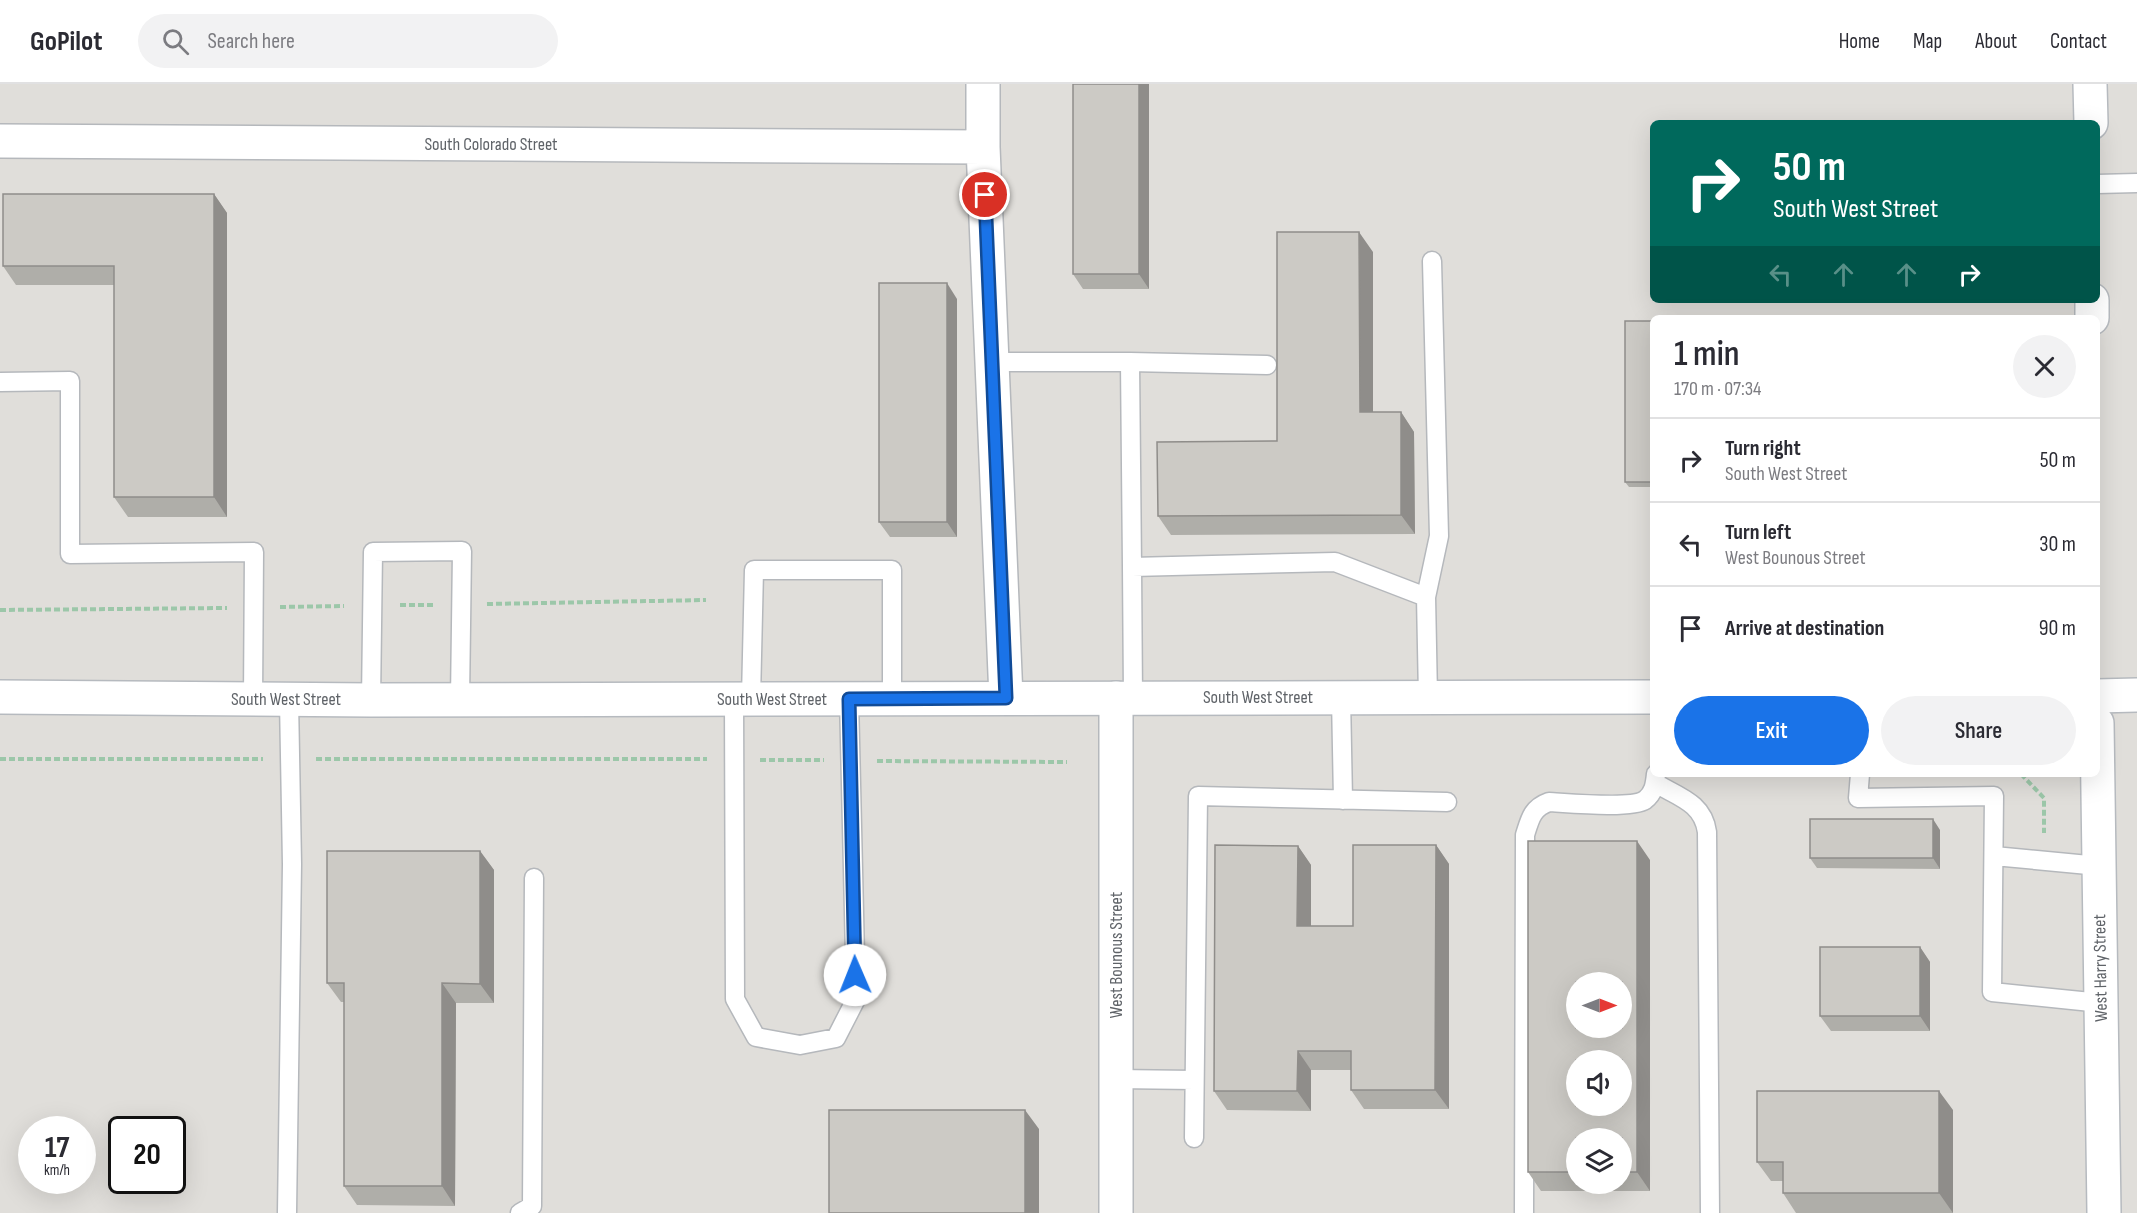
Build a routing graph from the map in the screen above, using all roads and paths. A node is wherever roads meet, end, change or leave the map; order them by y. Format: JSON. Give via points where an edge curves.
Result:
{"nodes":[{"id":1,"x":983,"y":84,"type":"edge"},
{"id":2,"x":2090,"y":84,"type":"edge"},
{"id":3,"x":2091,"y":120,"type":"edge"},
{"id":4,"x":0,"y":141,"type":"edge"},
{"id":5,"x":983,"y":147,"type":"junction"},
{"id":6,"x":2137,"y":183,"type":"edge"},
{"id":7,"x":2100,"y":184,"type":"edge"},
{"id":8,"x":1432,"y":261,"type":"dead end"},
{"id":9,"x":992,"y":362,"type":"junction"},
{"id":10,"x":1131,"y":362,"type":"junction"},
{"id":11,"x":1267,"y":365,"type":"dead end"},
{"id":12,"x":0,"y":382,"type":"edge"},
{"id":13,"x":1132,"y":567,"type":"junction"},
{"id":14,"x":1426,"y":597,"type":"junction"},
{"id":15,"x":2137,"y":695,"type":"edge"},
{"id":16,"x":2100,"y":696,"type":"edge"},
{"id":17,"x":0,"y":697,"type":"edge"},
{"id":18,"x":1341,"y":697,"type":"junction"},
{"id":19,"x":1428,"y":697,"type":"junction"},
{"id":20,"x":1650,"y":697,"type":"edge"},
{"id":21,"x":1006,"y":698,"type":"junction"},
{"id":22,"x":1125,"y":698,"type":"junction"},
{"id":23,"x":253,"y":699,"type":"junction"},
{"id":24,"x":460,"y":699,"type":"junction"},
{"id":25,"x":742,"y":699,"type":"junction"},
{"id":26,"x":849,"y":699,"type":"junction"},
{"id":27,"x":892,"y":699,"type":"junction"},
{"id":28,"x":289,"y":700,"type":"junction"},
{"id":29,"x":371,"y":700,"type":"junction"},
{"id":30,"x":0,"y":759,"type":"edge"},
{"id":31,"x":290,"y":759,"type":"junction"},
{"id":32,"x":734,"y":760,"type":"junction"},
{"id":33,"x":850,"y":760,"type":"junction"},
{"id":34,"x":1067,"y":762,"type":"dead end"},
{"id":35,"x":1860,"y":777,"type":"edge"},
{"id":36,"x":2024,"y":777,"type":"edge"},
{"id":37,"x":2098,"y":777,"type":"edge"},
{"id":38,"x":1656,"y":779,"type":"edge"},
{"id":39,"x":1343,"y":800,"type":"junction"},
{"id":40,"x":1447,"y":802,"type":"dead end"},
{"id":41,"x":2044,"y":838,"type":"dead end"},
{"id":42,"x":1994,"y":856,"type":"junction"},
{"id":43,"x":2099,"y":866,"type":"junction"},
{"id":44,"x":534,"y":878,"type":"dead end"},
{"id":45,"x":2101,"y":1003,"type":"junction"},
{"id":46,"x":1116,"y":1079,"type":"junction"},
{"id":47,"x":1194,"y":1080,"type":"junction"},
{"id":48,"x":1194,"y":1138,"type":"dead end"},
{"id":49,"x":287,"y":1213,"type":"edge"},
{"id":50,"x":520,"y":1213,"type":"edge"},
{"id":51,"x":1116,"y":1213,"type":"edge"},
{"id":52,"x":1524,"y":1213,"type":"edge"},
{"id":53,"x":1710,"y":1213,"type":"edge"},
{"id":54,"x":2104,"y":1213,"type":"edge"}],
"edges":[{"from":1,"to":5,"type":"street"},
{"from":2,"to":3,"type":"street"},
{"from":4,"to":5,"type":"street","name":"South Colorado Street"},
{"from":5,"to":9,"type":"street"},
{"from":6,"to":7,"type":"lane"},
{"from":8,"to":14,"type":"lane","via":[[1439,536]]},
{"from":9,"to":10,"type":"lane"},
{"from":9,"to":21,"type":"street"},
{"from":10,"to":11,"type":"lane"},
{"from":10,"to":13,"type":"lane"},
{"from":12,"to":23,"type":"lane","via":[[70,381],[70,554],[254,552]]},
{"from":13,"to":14,"type":"lane","via":[[1335,562]]},
{"from":13,"to":22,"type":"lane"},
{"from":14,"to":19,"type":"lane"},
{"from":15,"to":16,"type":"street"},
{"from":17,"to":23,"type":"street","name":"South West Street"},
{"from":18,"to":19,"type":"street","name":"South West Street"},
{"from":18,"to":22,"type":"street","name":"South West Street"},
{"from":18,"to":39,"type":"lane"},
{"from":19,"to":20,"type":"street","name":"South West Street"},
{"from":21,"to":22,"type":"street","name":"South West Street"},
{"from":21,"to":27,"type":"street","name":"South West Street"},
{"from":22,"to":46,"type":"street","name":"West Bounous Street"},
{"from":23,"to":28,"type":"street","name":"South West Street"},
{"from":24,"to":25,"type":"street","name":"South West Street"},
{"from":24,"to":29,"type":"street","name":"South West Street"},
{"from":24,"to":29,"type":"lane","via":[[462,551],[373,552]]},
{"from":25,"to":26,"type":"street","name":"South West Street"},
{"from":25,"to":27,"type":"lane","via":[[754,570],[892,570]]},
{"from":25,"to":32,"type":"lane"},
{"from":26,"to":27,"type":"street","name":"South West Street"},
{"from":26,"to":33,"type":"lane"},
{"from":28,"to":29,"type":"street","name":"South West Street"},
{"from":28,"to":31,"type":"lane"},
{"from":30,"to":31,"type":"path"},
{"from":31,"to":32,"type":"path"},
{"from":31,"to":49,"type":"lane"},
{"from":32,"to":33,"type":"path"},
{"from":32,"to":33,"type":"lane","via":[[735,999],[756,1037],[800,1045],[836,1038],[856,999]]},
{"from":33,"to":34,"type":"path"},
{"from":35,"to":42,"type":"lane","via":[[1858,798],[1994,796]]},
{"from":36,"to":41,"type":"path","via":[[2044,798]]},
{"from":37,"to":43,"type":"street","name":"West Harry Street"},
{"from":38,"to":52,"type":"lane","via":[[1653,792],[1631,804],[1541,805],[1533,812],[1525,835]]},
{"from":38,"to":53,"type":"lane","via":[[1693,805],[1706,820]]},
{"from":39,"to":40,"type":"lane"},
{"from":39,"to":47,"type":"lane","via":[[1198,796]]},
{"from":42,"to":43,"type":"lane"},
{"from":42,"to":45,"type":"lane","via":[[1992,992]]},
{"from":43,"to":45,"type":"street","name":"West Harry Street"},
{"from":44,"to":50,"type":"lane","via":[[532,1206]]},
{"from":45,"to":54,"type":"street","name":"West Harry Street"},
{"from":46,"to":47,"type":"lane"},
{"from":46,"to":51,"type":"street","name":"West Bounous Street"},
{"from":47,"to":48,"type":"lane"}]}
